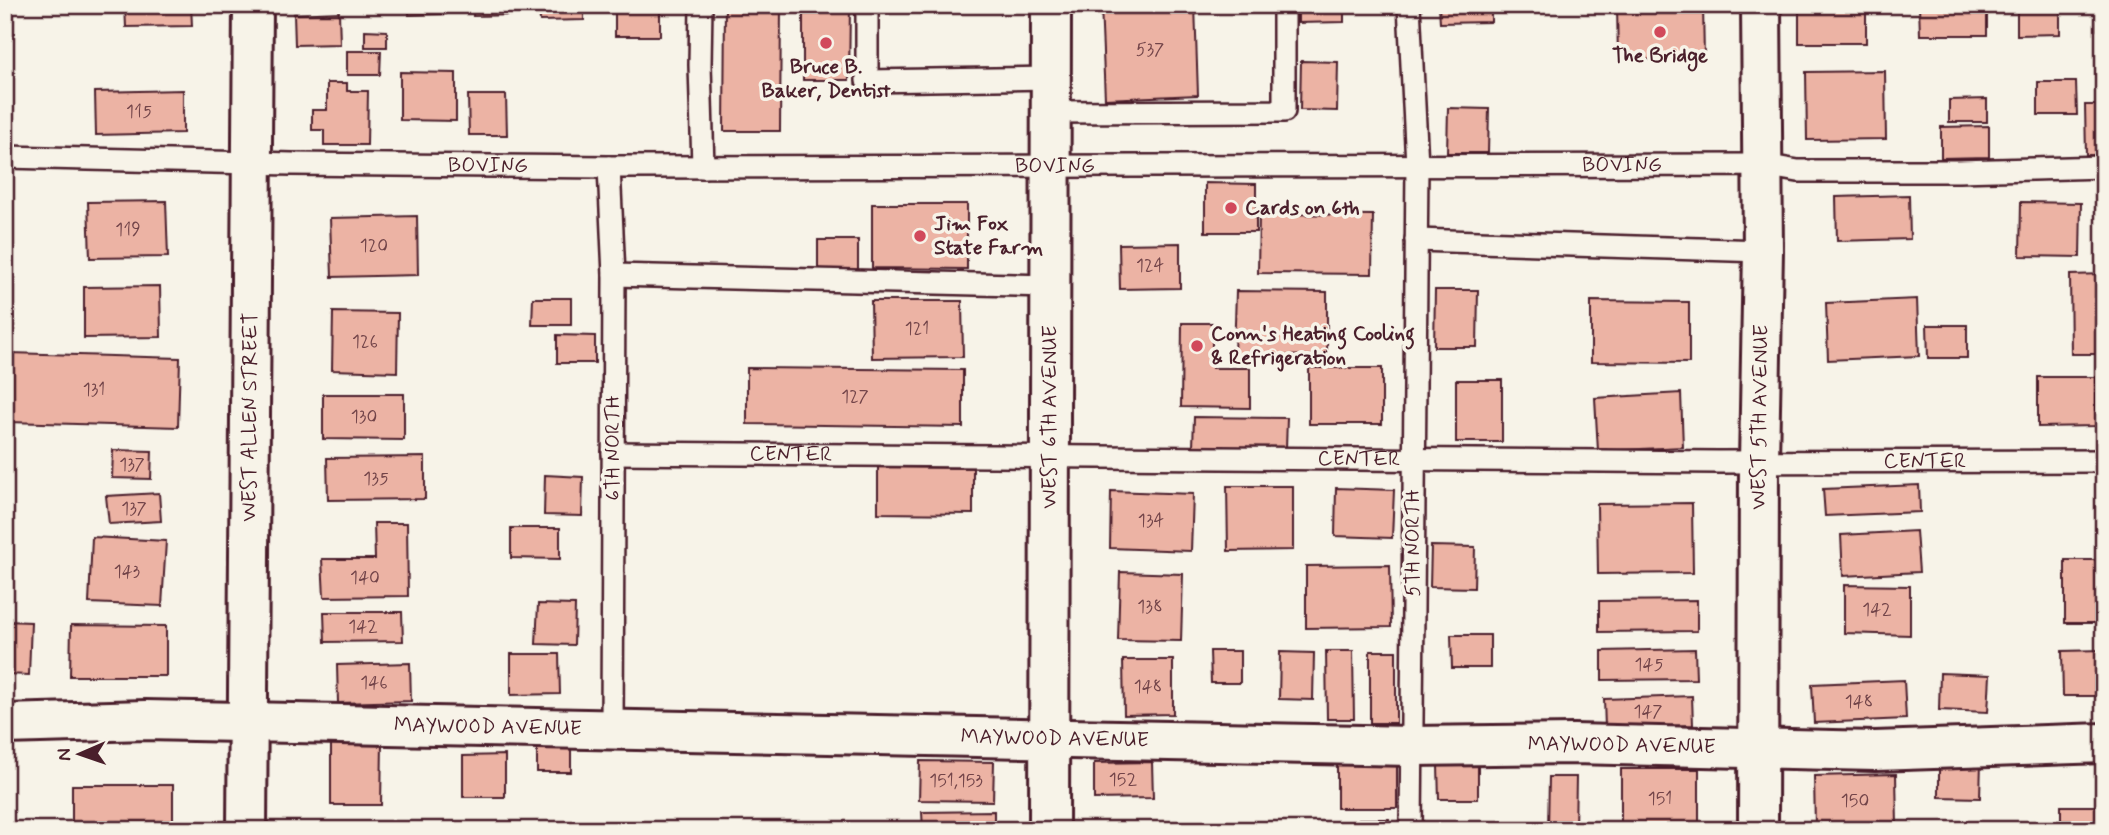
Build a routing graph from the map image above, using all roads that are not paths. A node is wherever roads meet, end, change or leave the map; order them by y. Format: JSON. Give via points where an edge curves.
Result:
{"nodes":[{"id":1,"x":253,"y":5,"type":"edge"},
{"id":2,"x":701,"y":5,"type":"edge"},
{"id":3,"x":867,"y":5,"type":"edge"},
{"id":4,"x":1051,"y":5,"type":"edge"},
{"id":5,"x":1284,"y":5,"type":"edge"},
{"id":6,"x":1409,"y":5,"type":"edge"},
{"id":7,"x":1761,"y":5,"type":"edge"},
{"id":8,"x":1051,"y":95,"type":"junction"},
{"id":9,"x":5,"y":157,"type":"edge"},
{"id":10,"x":251,"y":161,"type":"junction"},
{"id":11,"x":1051,"y":165,"type":"junction"},
{"id":12,"x":1417,"y":165,"type":"junction"},
{"id":13,"x":1763,"y":165,"type":"junction"},
{"id":14,"x":609,"y":167,"type":"junction"},
{"id":15,"x":703,"y":167,"type":"junction"},
{"id":16,"x":2104,"y":167,"type":"edge"},
{"id":17,"x":1416,"y":240,"type":"junction"},
{"id":18,"x":1763,"y":251,"type":"junction"},
{"id":19,"x":614,"y":275,"type":"junction"},
{"id":20,"x":1051,"y":286,"type":"junction"},
{"id":21,"x":613,"y":453,"type":"junction"},
{"id":22,"x":1050,"y":457,"type":"junction"},
{"id":23,"x":1413,"y":459,"type":"junction"},
{"id":24,"x":1759,"y":461,"type":"junction"},
{"id":25,"x":2104,"y":461,"type":"edge"},
{"id":26,"x":247,"y":723,"type":"junction"},
{"id":27,"x":5,"y":724,"type":"edge"},
{"id":28,"x":612,"y":730,"type":"junction"},
{"id":29,"x":1049,"y":739,"type":"junction"},
{"id":30,"x":2104,"y":743,"type":"edge"},
{"id":31,"x":1412,"y":746,"type":"junction"},
{"id":32,"x":1759,"y":748,"type":"junction"},
{"id":33,"x":247,"y":830,"type":"edge"},
{"id":34,"x":1049,"y":830,"type":"edge"},
{"id":35,"x":1411,"y":830,"type":"edge"},
{"id":36,"x":1758,"y":830,"type":"edge"}],
"edges":[{"from":1,"to":10,"type":"street","name":"WEST ALLEN STREET"},
{"from":2,"to":15,"type":"lane"},
{"from":3,"to":8,"type":"lane","via":[[867,81]]},
{"from":4,"to":8,"type":"street","name":"WEST 6TH AVENUE"},
{"from":5,"to":8,"type":"lane","via":[[1284,111]]},
{"from":6,"to":12,"type":"lane","name":"5TH NORTH"},
{"from":7,"to":13,"type":"street","name":"WEST 5TH AVENUE"},
{"from":8,"to":11,"type":"street","name":"WEST 6TH AVENUE"},
{"from":9,"to":10,"type":"lane","name":"BOVING"},
{"from":10,"to":14,"type":"lane","name":"BOVING"},
{"from":10,"to":26,"type":"street","name":"WEST ALLEN STREET"},
{"from":11,"to":12,"type":"lane","name":"BOVING"},
{"from":11,"to":15,"type":"lane","name":"BOVING"},
{"from":11,"to":20,"type":"street","name":"WEST 6TH AVENUE"},
{"from":12,"to":13,"type":"lane","name":"BOVING"},
{"from":12,"to":17,"type":"lane","name":"5TH NORTH"},
{"from":13,"to":16,"type":"lane","name":"BOVING","via":[[1798,171]]},
{"from":13,"to":18,"type":"street","name":"WEST 5TH AVENUE"},
{"from":14,"to":15,"type":"lane","name":"BOVING"},
{"from":14,"to":19,"type":"lane","name":"6TH NORTH"},
{"from":17,"to":18,"type":"lane"},
{"from":17,"to":23,"type":"lane","name":"5TH NORTH"},
{"from":18,"to":24,"type":"street","name":"WEST 5TH AVENUE"},
{"from":19,"to":20,"type":"lane"},
{"from":19,"to":21,"type":"lane","name":"6TH NORTH"},
{"from":20,"to":22,"type":"street","name":"WEST 6TH AVENUE"},
{"from":21,"to":22,"type":"lane","name":"CENTER"},
{"from":21,"to":28,"type":"lane","name":"6TH NORTH"},
{"from":22,"to":23,"type":"lane","name":"CENTER"},
{"from":22,"to":29,"type":"street","name":"WEST 6TH AVENUE"},
{"from":23,"to":24,"type":"lane","name":"CENTER"},
{"from":23,"to":31,"type":"lane","name":"5TH NORTH"},
{"from":24,"to":25,"type":"lane","name":"CENTER"},
{"from":24,"to":32,"type":"street","name":"WEST 5TH AVENUE"},
{"from":26,"to":27,"type":"street","name":"MAYWOOD AVENUE"},
{"from":26,"to":28,"type":"street","name":"MAYWOOD AVENUE"},
{"from":26,"to":33,"type":"street","name":"WEST ALLEN STREET"},
{"from":28,"to":29,"type":"street","name":"MAYWOOD AVENUE"},
{"from":29,"to":31,"type":"street","name":"MAYWOOD AVENUE"},
{"from":29,"to":34,"type":"street","name":"WEST 6TH AVENUE"},
{"from":30,"to":32,"type":"street","name":"MAYWOOD AVENUE","via":[[1875,751]]},
{"from":31,"to":32,"type":"street","name":"MAYWOOD AVENUE"},
{"from":31,"to":35,"type":"lane","name":"5TH NORTH"},
{"from":32,"to":36,"type":"street","name":"WEST 5TH AVENUE"}]}
